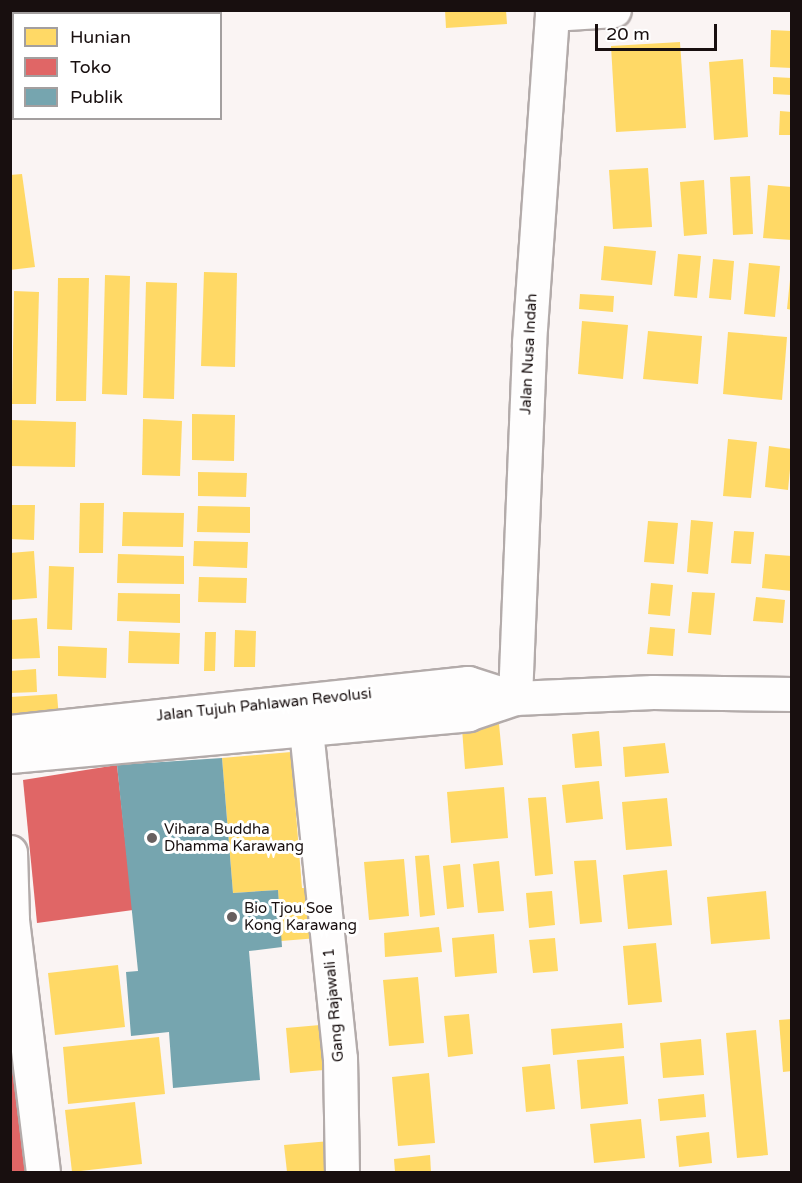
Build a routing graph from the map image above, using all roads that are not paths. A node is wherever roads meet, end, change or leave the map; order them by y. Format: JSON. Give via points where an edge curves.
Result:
{"nodes":[{"id":1,"x":614,"y":10,"type":"edge"},
{"id":2,"x":552,"y":12,"type":"edge"},
{"id":3,"x":792,"y":694,"type":"edge"},
{"id":4,"x":514,"y":698,"type":"junction"},
{"id":5,"x":306,"y":730,"type":"junction"},
{"id":6,"x":10,"y":732,"type":"edge"},
{"id":7,"x":10,"y":756,"type":"edge"},
{"id":8,"x":10,"y":852,"type":"edge"},
{"id":9,"x":43,"y":1173,"type":"edge"},
{"id":10,"x":342,"y":1173,"type":"edge"}],
"edges":[{"from":1,"to":2,"type":"main road"},
{"from":2,"to":4,"type":"main road","name":"Jalan Nusa Indah","via":[[529,343]]},
{"from":3,"to":4,"type":"main road","name":"Jalan Tujuh Pahlawan Revolusi","via":[[653,692]]},
{"from":4,"to":5,"type":"main road","name":"Jalan Tujuh Pahlawan Revolusi","via":[[468,714]]},
{"from":4,"to":6,"type":"main road","name":"Jalan Tujuh Pahlawan Revolusi","via":[[468,683]]},
{"from":5,"to":7,"type":"main road","name":"Jalan Tujuh Pahlawan Revolusi"},
{"from":5,"to":10,"type":"main road","name":"Gang Rajawali 1","via":[[340,1058]]},
{"from":8,"to":9,"type":"main road","via":[[12,920]]}]}
